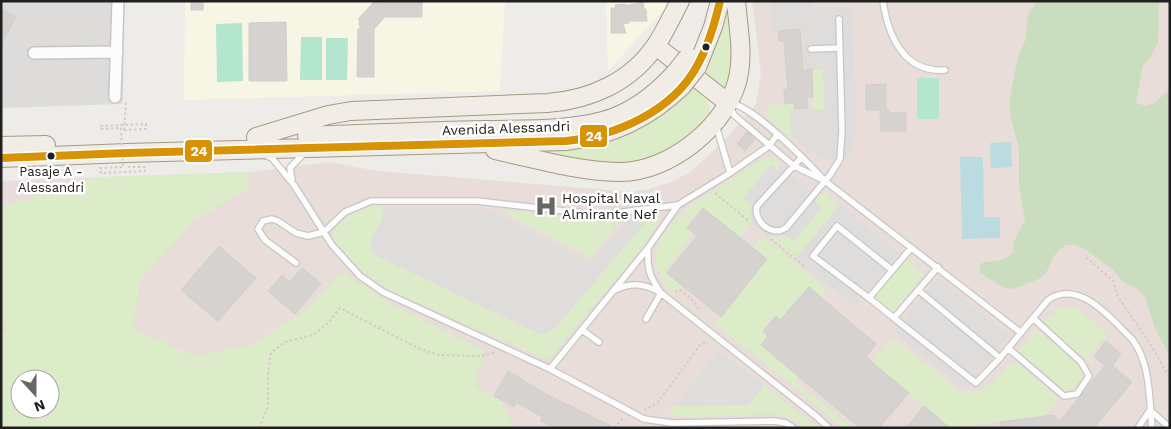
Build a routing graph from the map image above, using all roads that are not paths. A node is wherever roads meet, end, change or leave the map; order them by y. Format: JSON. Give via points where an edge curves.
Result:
{"nodes":[{"id":1,"x":680,"y":1,"type":"edge"},
{"id":2,"x":708,"y":1,"type":"edge"},
{"id":3,"x":720,"y":1,"type":"edge"},
{"id":4,"x":736,"y":1,"type":"edge"},
{"id":5,"x":883,"y":1,"type":"edge"},
{"id":6,"x":114,"y":2,"type":"edge"},
{"id":7,"x":839,"y":19,"type":"dead end"},
{"id":8,"x":656,"y":46,"type":"junction"},
{"id":9,"x":840,"y":48,"type":"junction"},
{"id":10,"x":811,"y":49,"type":"dead end"},
{"id":11,"x":117,"y":52,"type":"junction"},
{"id":12,"x":34,"y":53,"type":"dead end"},
{"id":13,"x":692,"y":62,"type":"junction"},
{"id":14,"x":945,"y":70,"type":"dead end"},
{"id":15,"x":679,"y":80,"type":"junction"},
{"id":16,"x":116,"y":97,"type":"dead end"},
{"id":17,"x":728,"y":103,"type":"junction"},
{"id":18,"x":715,"y":122,"type":"junction"},
{"id":19,"x":777,"y":135,"type":"junction"},
{"id":20,"x":465,"y":143,"type":"junction"},
{"id":21,"x":254,"y":144,"type":"junction"},
{"id":22,"x":1,"y":146,"type":"edge"},
{"id":23,"x":769,"y":146,"type":"junction"},
{"id":24,"x":309,"y":148,"type":"junction"},
{"id":25,"x":802,"y":157,"type":"junction"},
{"id":26,"x":1,"y":158,"type":"edge"},
{"id":27,"x":794,"y":166,"type":"junction"},
{"id":28,"x":730,"y":173,"type":"junction"},
{"id":29,"x":825,"y":181,"type":"junction"},
{"id":30,"x":294,"y":185,"type":"junction"},
{"id":31,"x":678,"y":206,"type":"junction"},
{"id":32,"x":324,"y":232,"type":"junction"},
{"id":33,"x":648,"y":248,"type":"junction"},
{"id":34,"x":911,"y":248,"type":"junction"},
{"id":35,"x":296,"y":263,"type":"dead end"},
{"id":36,"x":938,"y":267,"type":"junction"},
{"id":37,"x":892,"y":270,"type":"junction"},
{"id":38,"x":918,"y":290,"type":"junction"},
{"id":39,"x":611,"y":292,"type":"junction"},
{"id":40,"x":661,"y":293,"type":"junction"},
{"id":41,"x":869,"y":298,"type":"junction"},
{"id":42,"x":894,"y":318,"type":"junction"},
{"id":43,"x":1033,"y":318,"type":"junction"},
{"id":44,"x":646,"y":319,"type":"dead end"},
{"id":45,"x":582,"y":330,"type":"junction"},
{"id":46,"x":1020,"y":332,"type":"junction"},
{"id":47,"x":598,"y":342,"type":"dead end"},
{"id":48,"x":1008,"y":348,"type":"junction"},
{"id":49,"x":1000,"y":358,"type":"junction"},
{"id":50,"x":550,"y":369,"type":"junction"},
{"id":51,"x":1150,"y":410,"type":"junction"},
{"id":52,"x":676,"y":423,"type":"junction"},
{"id":53,"x":683,"y":428,"type":"edge"},
{"id":54,"x":793,"y":428,"type":"edge"},
{"id":55,"x":829,"y":428,"type":"edge"},
{"id":56,"x":1138,"y":428,"type":"edge"},
{"id":57,"x":1152,"y":428,"type":"edge"},
{"id":58,"x":1170,"y":428,"type":"edge"}],
"edges":[{"from":1,"to":8,"type":"main road"},
{"from":2,"to":13,"type":"main road","name":"Avenida Alessandri"},
{"from":3,"to":13,"type":"main road","name":"Avenida Alessandri","via":[[712,27]]},
{"from":4,"to":17,"type":"main road","via":[[741,58],[739,75]]},
{"from":5,"to":14,"type":"lane","via":[[888,26],[904,55],[923,68]]},
{"from":6,"to":11,"type":"street"},
{"from":7,"to":9,"type":"lane"},
{"from":8,"to":17,"type":"main road"},
{"from":8,"to":21,"type":"main road","via":[[617,82],[577,99],[351,111],[328,115]]},
{"from":9,"to":10,"type":"lane"},
{"from":9,"to":29,"type":"lane","via":[[840,159]]},
{"from":11,"to":12,"type":"street"},
{"from":11,"to":16,"type":"street"},
{"from":13,"to":15,"type":"main road","name":"Avenida Alessandri","bridge":true},
{"from":15,"to":20,"type":"main road","name":"Avenida Alessandri","via":[[658,107],[644,117],[599,136],[566,142]]},
{"from":15,"to":21,"type":"main road","name":"Avenida Alessandri","via":[[628,111],[581,125]]},
{"from":17,"to":18,"type":"main road"},
{"from":17,"to":19,"type":"lane","via":[[740,106]]},
{"from":17,"to":23,"type":"lane","via":[[734,115]]},
{"from":18,"to":20,"type":"main road","via":[[693,144],[667,160],[620,172],[589,169]]},
{"from":18,"to":28,"type":"lane"},
{"from":19,"to":23,"type":"lane"},
{"from":19,"to":25,"type":"lane"},
{"from":20,"to":24,"type":"main road","name":"Avenida Alessandri"},
{"from":21,"to":22,"type":"main road","name":"Avenida Alessandri"},
{"from":21,"to":24,"type":"main road","name":"Avenida Alessandri"},
{"from":21,"to":26,"type":"main road","name":"Avenida Alessandri"},
{"from":21,"to":30,"type":"lane","via":[[272,158]]},
{"from":23,"to":27,"type":"lane"},
{"from":23,"to":28,"type":"lane"},
{"from":24,"to":30,"type":"lane","via":[[290,168]]},
{"from":25,"to":27,"type":"lane"},
{"from":25,"to":29,"type":"lane"},
{"from":27,"to":29,"type":"lane"},
{"from":27,"to":29,"type":"lane","via":[[757,206],[756,217],[772,231],[786,228]]},
{"from":28,"to":31,"type":"lane"},
{"from":29,"to":34,"type":"lane"},
{"from":30,"to":32,"type":"lane"},
{"from":31,"to":32,"type":"lane","via":[[600,215],[477,201],[371,201],[345,212]]},
{"from":31,"to":33,"type":"lane"},
{"from":32,"to":35,"type":"lane","via":[[308,236],[272,219],[260,224],[261,236]]},
{"from":32,"to":50,"type":"lane","via":[[360,276],[383,292]]},
{"from":33,"to":39,"type":"lane"},
{"from":33,"to":40,"type":"lane","via":[[648,271]]},
{"from":34,"to":36,"type":"lane"},
{"from":34,"to":37,"type":"lane"},
{"from":36,"to":38,"type":"lane"},
{"from":36,"to":46,"type":"lane"},
{"from":37,"to":41,"type":"lane"},
{"from":37,"to":41,"type":"lane","via":[[838,226],[813,256]]},
{"from":38,"to":42,"type":"lane"},
{"from":38,"to":49,"type":"lane"},
{"from":39,"to":40,"type":"lane","via":[[625,286],[642,285]]},
{"from":39,"to":45,"type":"lane"},
{"from":40,"to":44,"type":"lane"},
{"from":40,"to":55,"type":"lane"},
{"from":41,"to":42,"type":"lane"},
{"from":42,"to":49,"type":"lane","via":[[976,384]]},
{"from":43,"to":46,"type":"lane"},
{"from":43,"to":48,"type":"lane","via":[[1082,362],[1090,376],[1077,394],[1064,396]]},
{"from":43,"to":51,"type":"lane","via":[[1048,300],[1060,294],[1077,294],[1094,303],[1137,345],[1147,374]]},
{"from":45,"to":47,"type":"lane"},
{"from":45,"to":50,"type":"lane"},
{"from":46,"to":48,"type":"lane"},
{"from":48,"to":49,"type":"lane"},
{"from":50,"to":52,"type":"lane","via":[[644,418]]},
{"from":51,"to":56,"type":"lane"},
{"from":51,"to":57,"type":"lane"},
{"from":51,"to":58,"type":"lane"},
{"from":52,"to":53,"type":"lane"},
{"from":52,"to":54,"type":"lane","via":[[774,421]]}]}
